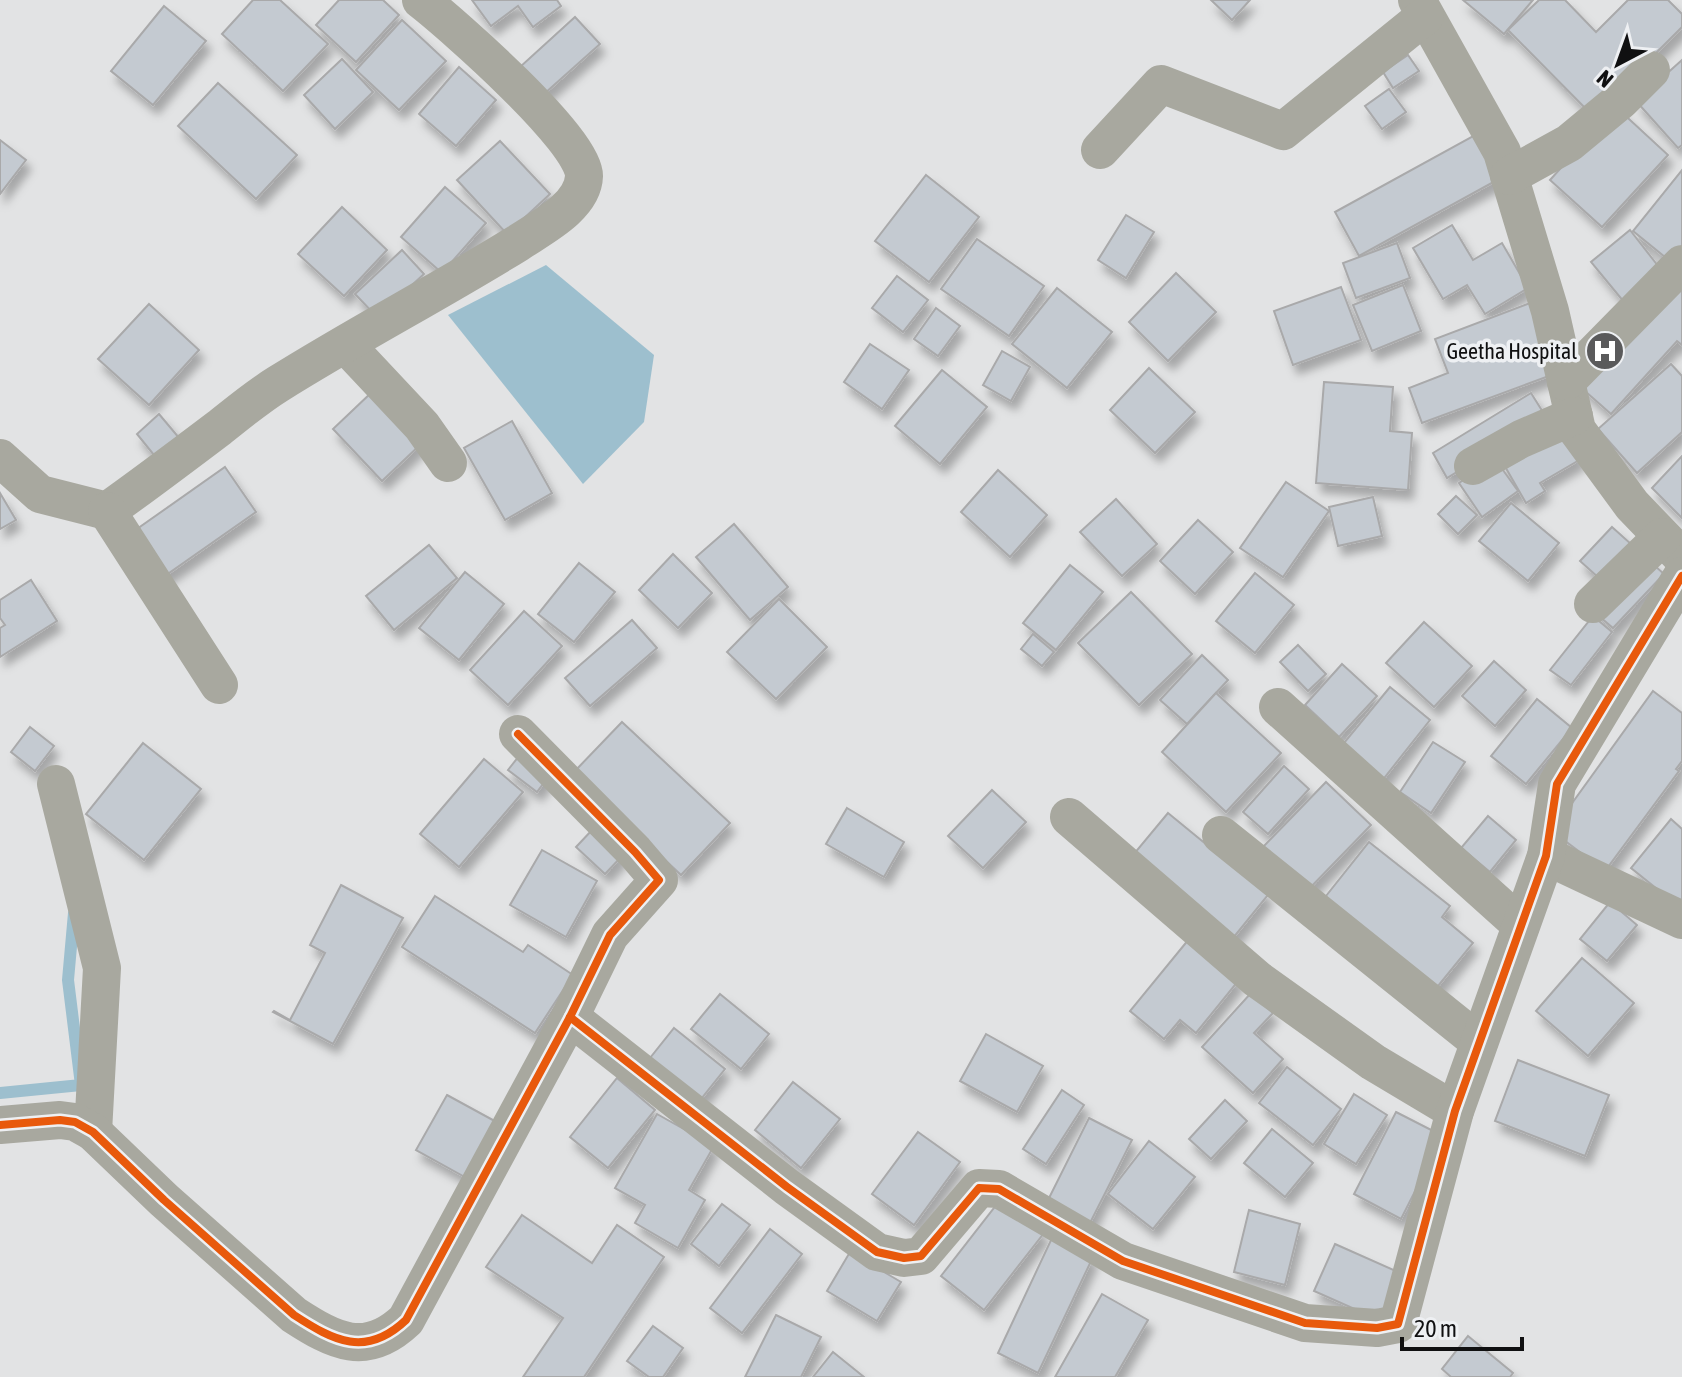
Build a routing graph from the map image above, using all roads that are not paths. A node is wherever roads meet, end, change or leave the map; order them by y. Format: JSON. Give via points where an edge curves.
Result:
{"nodes":[{"id":1,"x":421,"y":0,"type":"edge"},
{"id":2,"x":1421,"y":8,"type":"edge"},
{"id":3,"x":1651,"y":70,"type":"dead end"},
{"id":4,"x":1100,"y":150,"type":"dead end"},
{"id":5,"x":1509,"y":176,"type":"junction"},
{"id":6,"x":1682,"y":264,"type":"edge"},
{"id":7,"x":346,"y":345,"type":"junction"},
{"id":8,"x":1570,"y":399,"type":"junction"},
{"id":9,"x":0,"y":458,"type":"edge"},
{"id":10,"x":448,"y":463,"type":"dead end"},
{"id":11,"x":1473,"y":466,"type":"dead end"},
{"id":12,"x":107,"y":511,"type":"junction"},
{"id":13,"x":1672,"y":547,"type":"edge"},
{"id":14,"x":1682,"y":576,"type":"edge"},
{"id":15,"x":1593,"y":604,"type":"dead end"},
{"id":16,"x":219,"y":685,"type":"dead end"},
{"id":17,"x":1278,"y":707,"type":"dead end"},
{"id":18,"x":518,"y":734,"type":"dead end"},
{"id":19,"x":56,"y":784,"type":"dead end"},
{"id":20,"x":1069,"y":817,"type":"dead end"},
{"id":21,"x":1221,"y":835,"type":"dead end"},
{"id":22,"x":1546,"y":856,"type":"junction"},
{"id":23,"x":1682,"y":920,"type":"edge"},
{"id":24,"x":1521,"y":925,"type":"junction"},
{"id":25,"x":570,"y":1017,"type":"junction"},
{"id":26,"x":1479,"y":1042,"type":"junction"},
{"id":27,"x":1455,"y":1111,"type":"junction"},
{"id":28,"x":0,"y":1125,"type":"edge"},
{"id":29,"x":93,"y":1132,"type":"junction"}],
"edges":[{"from":1,"to":7,"type":"street","via":[[557,129],[584,176],[563,214]]},
{"from":2,"to":4,"type":"street","via":[[1283,131],[1161,84]]},
{"from":2,"to":5,"type":"street","via":[[1502,152]]},
{"from":3,"to":5,"type":"street","via":[[1569,143]]},
{"from":5,"to":8,"type":"street"},
{"from":6,"to":8,"type":"street"},
{"from":7,"to":10,"type":"street","via":[[422,426]]},
{"from":7,"to":12,"type":"street","via":[[276,385]]},
{"from":8,"to":11,"type":"street","via":[[1521,439]]},
{"from":8,"to":13,"type":"street","via":[[1577,430],[1632,505]]},
{"from":9,"to":12,"type":"street","via":[[40,494]]},
{"from":12,"to":16,"type":"street"},
{"from":13,"to":15,"type":"street"},
{"from":14,"to":22,"type":"street","via":[[1557,784]]},
{"from":17,"to":24,"type":"street"},
{"from":18,"to":25,"type":"street","via":[[659,880],[610,935]]},
{"from":19,"to":29,"type":"street","via":[[102,968]]},
{"from":20,"to":27,"type":"street","via":[[1257,979],[1373,1062]]},
{"from":21,"to":26,"type":"street"},
{"from":22,"to":23,"type":"street"},
{"from":22,"to":24,"type":"street"},
{"from":24,"to":26,"type":"street"},
{"from":25,"to":27,"type":"street","via":[[877,1252],[921,1256],[979,1188],[999,1189],[1123,1261],[1305,1323],[1377,1328],[1398,1324]]},
{"from":25,"to":29,"type":"street","via":[[406,1320],[369,1342],[341,1341],[294,1315]]},
{"from":26,"to":27,"type":"street"},
{"from":28,"to":29,"type":"street","via":[[60,1120]]}]}
